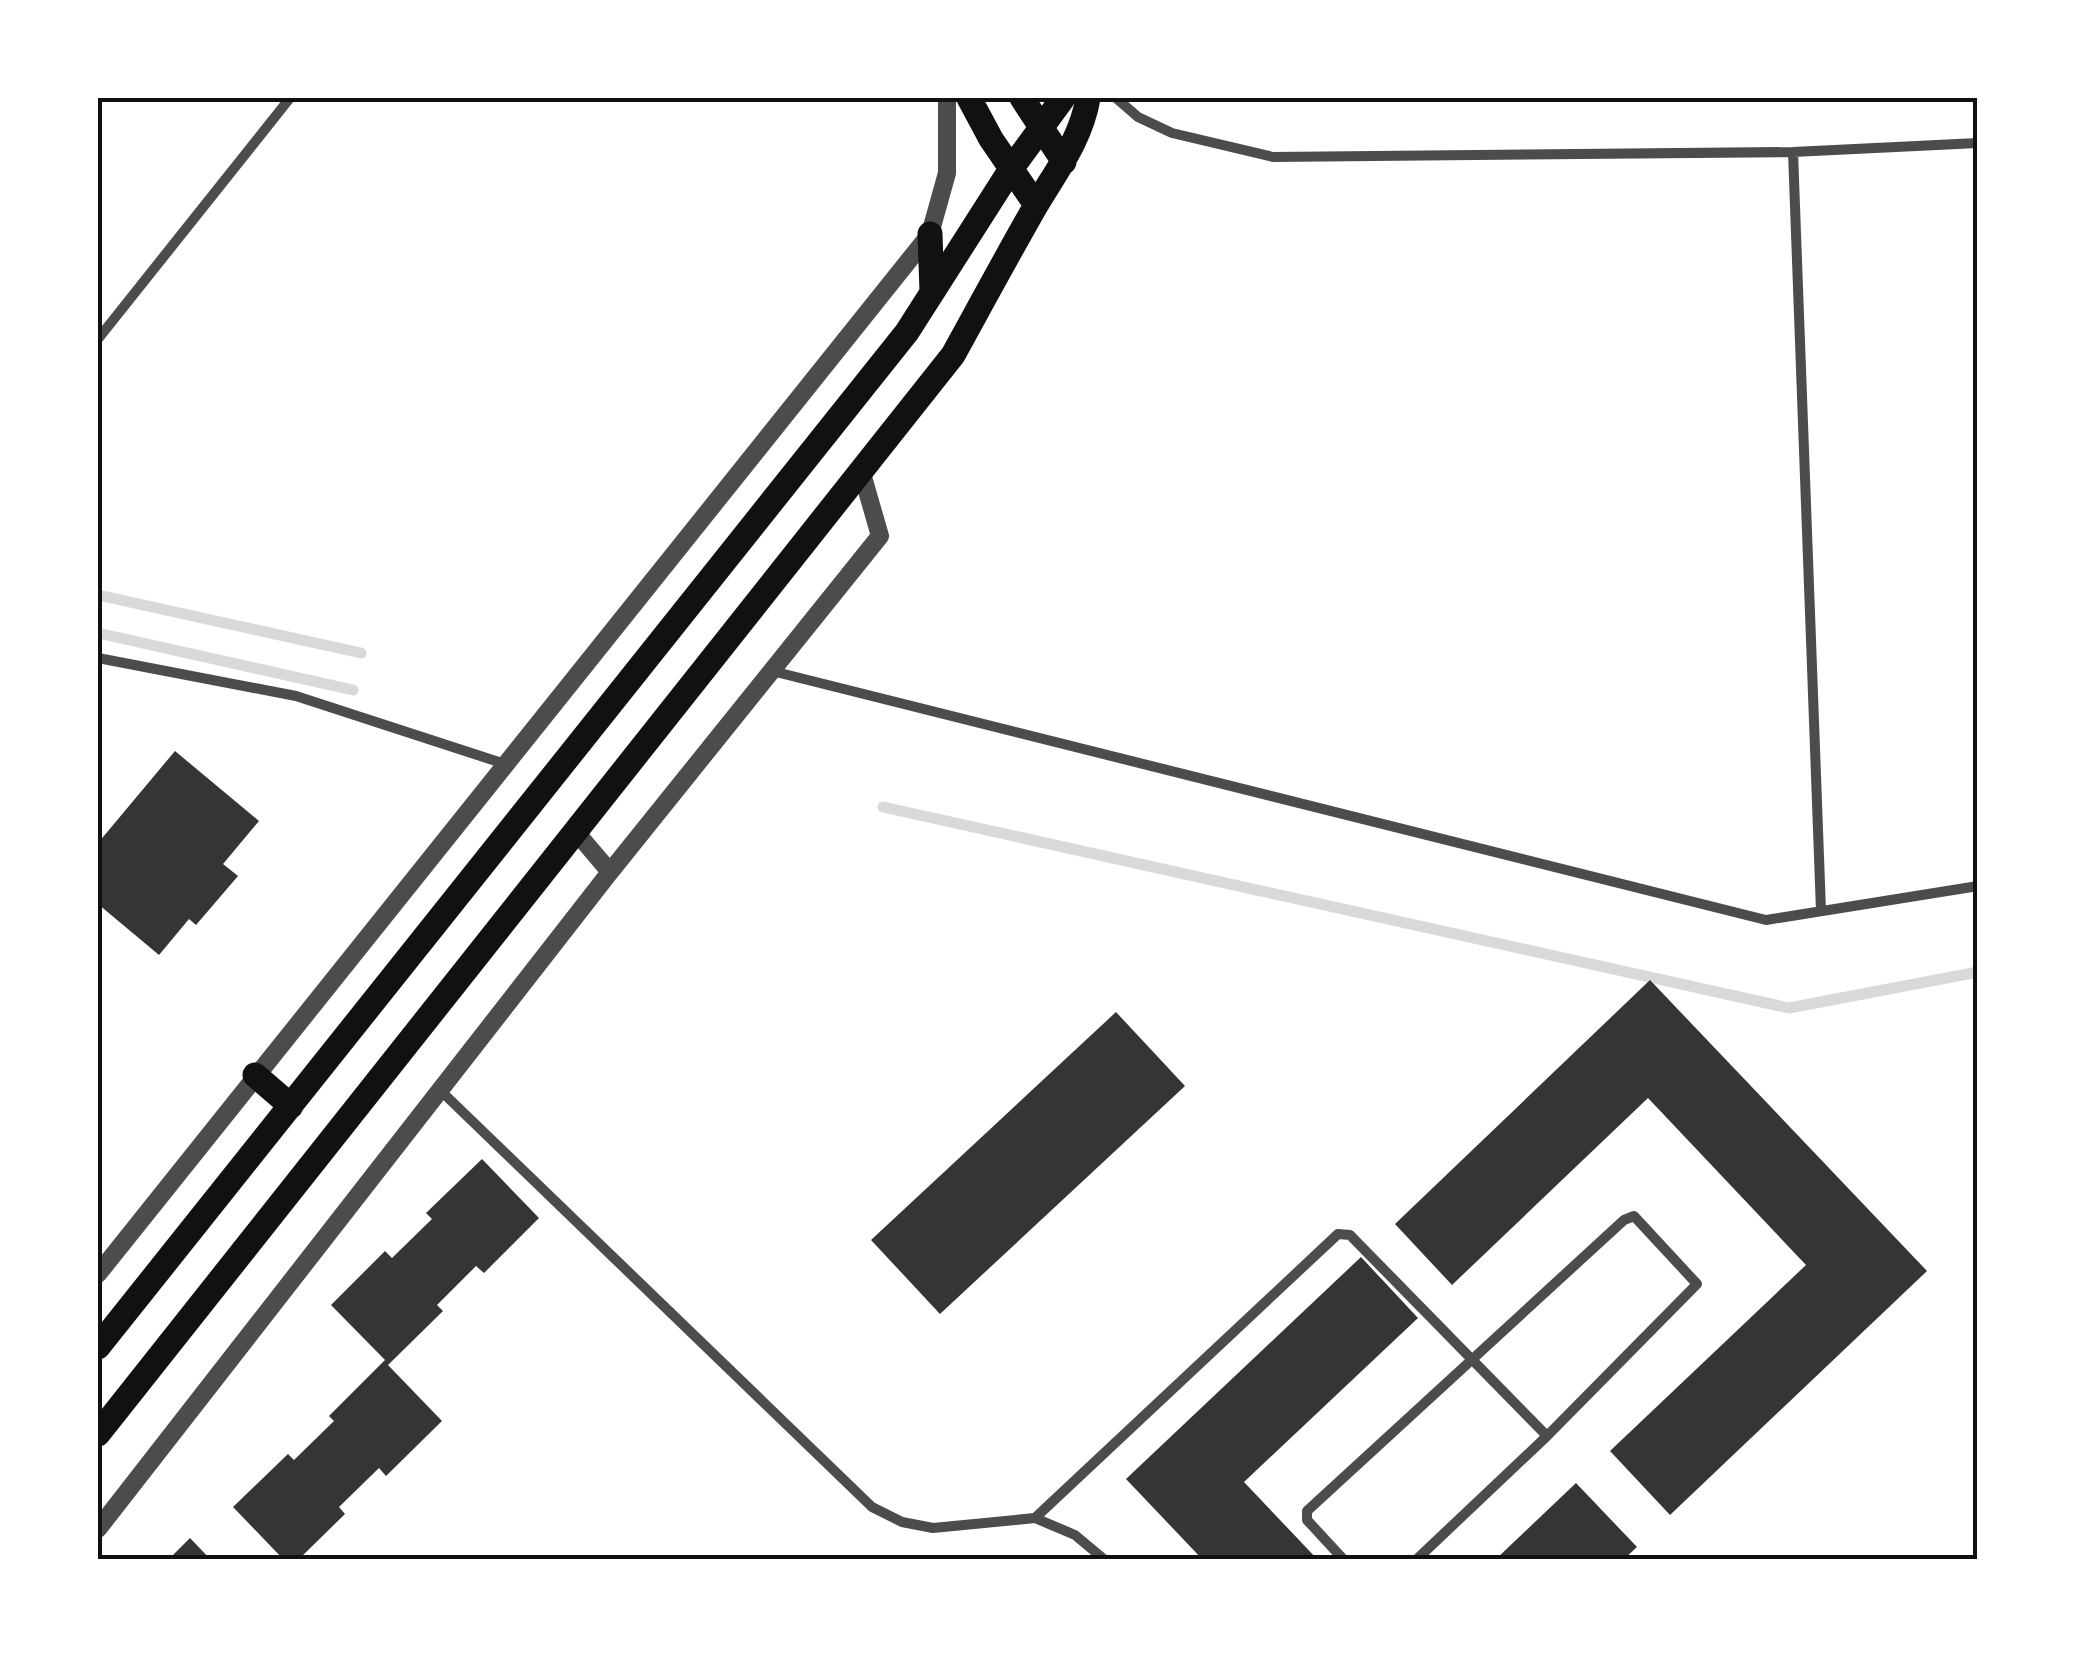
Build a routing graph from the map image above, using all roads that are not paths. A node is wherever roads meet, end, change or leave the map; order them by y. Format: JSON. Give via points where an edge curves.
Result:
{"nodes":[{"id":1,"x":290,"y":98,"type":"edge"},
{"id":2,"x":947,"y":98,"type":"edge"},
{"id":3,"x":970,"y":98,"type":"edge"},
{"id":4,"x":1022,"y":98,"type":"edge"},
{"id":5,"x":1063,"y":98,"type":"edge"},
{"id":6,"x":1088,"y":98,"type":"edge"},
{"id":7,"x":1116,"y":98,"type":"edge"},
{"id":8,"x":1040,"y":128,"type":"junction"},
{"id":9,"x":1978,"y":143,"type":"edge"},
{"id":10,"x":1793,"y":152,"type":"junction"},
{"id":11,"x":1064,"y":162,"type":"junction"},
{"id":12,"x":1011,"y":169,"type":"junction"},
{"id":13,"x":1036,"y":204,"type":"junction"},
{"id":14,"x":930,"y":234,"type":"junction"},
{"id":15,"x":932,"y":292,"type":"junction"},
{"id":16,"x":98,"y":339,"type":"edge"},
{"id":17,"x":861,"y":470,"type":"junction"},
{"id":18,"x":98,"y":658,"type":"edge"},
{"id":19,"x":771,"y":671,"type":"junction"},
{"id":20,"x":505,"y":764,"type":"junction"},
{"id":21,"x":576,"y":832,"type":"junction"},
{"id":22,"x":610,"y":872,"type":"junction"},
{"id":23,"x":1978,"y":886,"type":"edge"},
{"id":24,"x":1821,"y":911,"type":"junction"},
{"id":25,"x":255,"y":1075,"type":"junction"},
{"id":26,"x":441,"y":1091,"type":"junction"},
{"id":27,"x":291,"y":1106,"type":"junction"},
{"id":28,"x":98,"y":1274,"type":"edge"},
{"id":29,"x":98,"y":1348,"type":"edge"},
{"id":30,"x":1474,"y":1361,"type":"junction"},
{"id":31,"x":98,"y":1434,"type":"edge"},
{"id":32,"x":1546,"y":1436,"type":"junction"},
{"id":33,"x":1036,"y":1518,"type":"junction"},
{"id":34,"x":98,"y":1529,"type":"edge"},
{"id":35,"x":1105,"y":1560,"type":"edge"},
{"id":36,"x":1344,"y":1560,"type":"edge"},
{"id":37,"x":1416,"y":1560,"type":"edge"}],
"edges":[{"from":1,"to":16,"type":"street"},
{"from":2,"to":14,"type":"street","via":[[947,173]]},
{"from":3,"to":12,"type":"main road"},
{"from":4,"to":8,"type":"main road"},
{"from":5,"to":8,"type":"main road"},
{"from":6,"to":11,"type":"main road"},
{"from":7,"to":10,"type":"street","via":[[1172,134],[1273,157]]},
{"from":8,"to":11,"type":"main road"},
{"from":8,"to":12,"type":"main road"},
{"from":9,"to":10,"type":"street"},
{"from":10,"to":24,"type":"street"},
{"from":11,"to":13,"type":"main road"},
{"from":12,"to":13,"type":"main road"},
{"from":12,"to":15,"type":"main road"},
{"from":13,"to":17,"type":"main road","via":[[953,355]]},
{"from":14,"to":15,"type":"main road"},
{"from":14,"to":20,"type":"street"},
{"from":15,"to":27,"type":"main road","via":[[713,579]]},
{"from":17,"to":19,"type":"street","via":[[880,536]]},
{"from":17,"to":21,"type":"main road"},
{"from":18,"to":20,"type":"street","via":[[296,696]]},
{"from":19,"to":22,"type":"street"},
{"from":19,"to":24,"type":"street","via":[[1766,920]]},
{"from":20,"to":25,"type":"street"},
{"from":21,"to":22,"type":"street"},
{"from":21,"to":31,"type":"main road"},
{"from":22,"to":26,"type":"street"},
{"from":23,"to":24,"type":"street"},
{"from":25,"to":27,"type":"main road"},
{"from":25,"to":28,"type":"street"},
{"from":26,"to":33,"type":"street","via":[[872,1507],[933,1528]]},
{"from":26,"to":34,"type":"street"},
{"from":27,"to":29,"type":"main road"},
{"from":30,"to":32,"type":"street"},
{"from":30,"to":32,"type":"street","via":[[1634,1216],[1698,1284]]},
{"from":30,"to":33,"type":"street","via":[[1350,1235],[1338,1234]]},
{"from":30,"to":36,"type":"street","via":[[1307,1512]]},
{"from":32,"to":37,"type":"street"},
{"from":33,"to":35,"type":"street","via":[[1075,1535]]}]}
